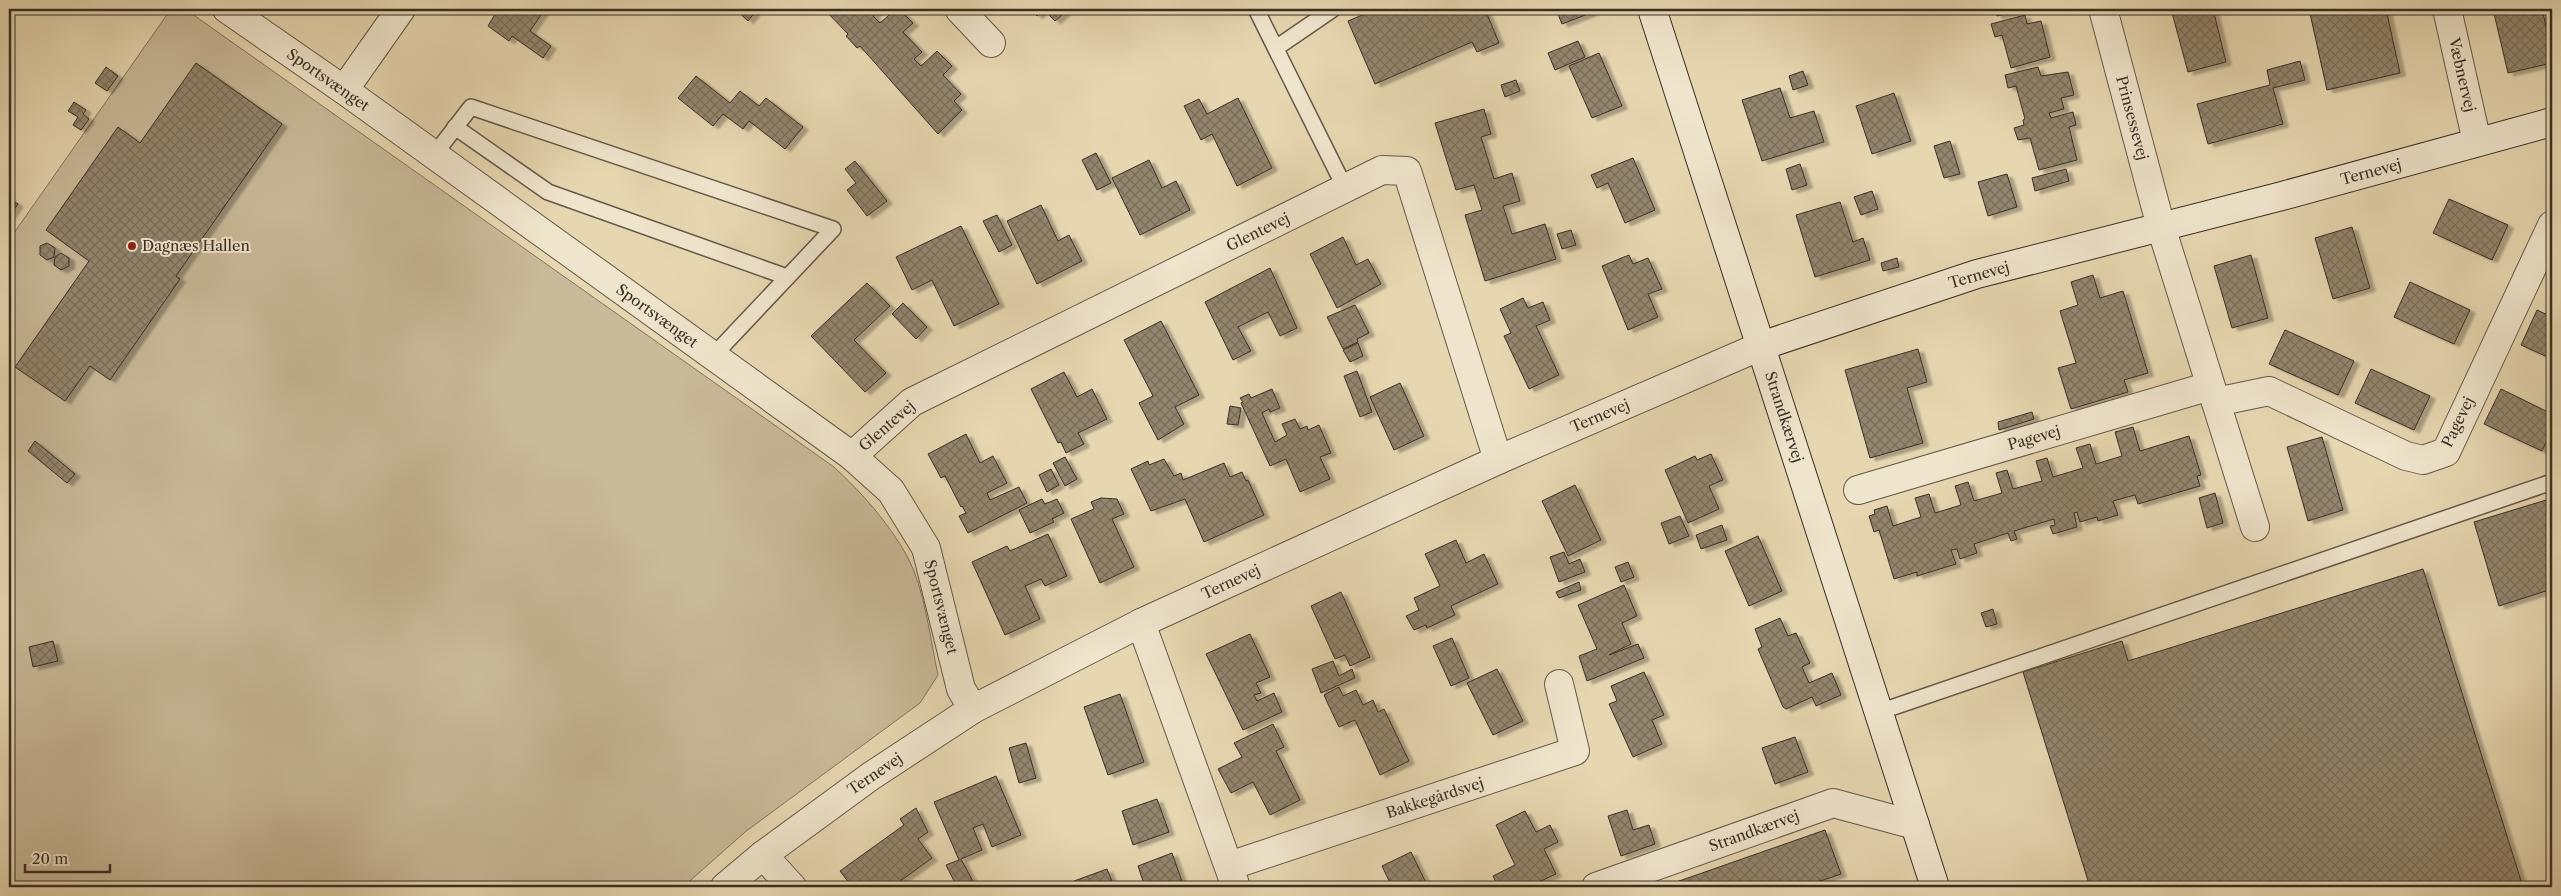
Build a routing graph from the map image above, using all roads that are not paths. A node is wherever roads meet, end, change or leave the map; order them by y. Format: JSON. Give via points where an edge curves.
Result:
{"nodes":[{"id":1,"x":226,"y":9,"type":"edge"},
{"id":2,"x":401,"y":9,"type":"edge"},
{"id":3,"x":959,"y":9,"type":"edge"},
{"id":4,"x":1256,"y":9,"type":"edge"},
{"id":5,"x":1333,"y":9,"type":"edge"},
{"id":6,"x":1652,"y":9,"type":"edge"},
{"id":7,"x":2103,"y":9,"type":"edge"},
{"id":8,"x":2447,"y":9,"type":"edge"},
{"id":9,"x":991,"y":43,"type":"dead end"},
{"id":10,"x":1276,"y":48,"type":"junction"},
{"id":11,"x":344,"y":90,"type":"junction"},
{"id":12,"x":2552,"y":122,"type":"edge"},
{"id":13,"x":455,"y":128,"type":"junction"},
{"id":14,"x":2477,"y":142,"type":"junction"},
{"id":15,"x":434,"y":155,"type":"junction"},
{"id":16,"x":1346,"y":188,"type":"junction"},
{"id":17,"x":2552,"y":225,"type":"edge"},
{"id":18,"x":2161,"y":227,"type":"junction"},
{"id":19,"x":787,"y":277,"type":"junction"},
{"id":20,"x":1761,"y":346,"type":"junction"},
{"id":21,"x":713,"y":356,"type":"junction"},
{"id":22,"x":2213,"y":394,"type":"junction"},
{"id":23,"x":852,"y":456,"type":"junction"},
{"id":24,"x":1498,"y":460,"type":"junction"},
{"id":25,"x":2552,"y":482,"type":"edge"},
{"id":26,"x":1858,"y":490,"type":"dead end"},
{"id":27,"x":2255,"y":527,"type":"dead end"},
{"id":28,"x":1141,"y":624,"type":"junction"},
{"id":29,"x":1559,"y":684,"type":"dead end"},
{"id":30,"x":973,"y":709,"type":"junction"},
{"id":31,"x":1879,"y":712,"type":"junction"},
{"id":32,"x":1915,"y":825,"type":"junction"},
{"id":33,"x":763,"y":854,"type":"junction"},
{"id":34,"x":1232,"y":877,"type":"edge"},
{"id":35,"x":725,"y":887,"type":"edge"},
{"id":36,"x":792,"y":887,"type":"edge"},
{"id":37,"x":1596,"y":887,"type":"edge"},
{"id":38,"x":1935,"y":887,"type":"edge"}],
"edges":[{"from":1,"to":11,"type":"street","name":"Sportsvænget"},
{"from":2,"to":11,"type":"street"},
{"from":3,"to":9,"type":"street"},
{"from":4,"to":10,"type":"lane"},
{"from":5,"to":10,"type":"lane"},
{"from":6,"to":20,"type":"street","name":"Strandkærvej"},
{"from":7,"to":18,"type":"street","name":"Prinsessevej"},
{"from":8,"to":14,"type":"street","name":"Væbnervej"},
{"from":10,"to":16,"type":"lane"},
{"from":11,"to":15,"type":"street","name":"Sportsvænget"},
{"from":12,"to":14,"type":"street","name":"Ternevej"},
{"from":13,"to":15,"type":"lane"},
{"from":13,"to":19,"type":"lane","via":[[548,192]]},
{"from":13,"to":19,"type":"lane","via":[[471,107],[833,228]]},
{"from":14,"to":18,"type":"street","name":"Ternevej"},
{"from":15,"to":21,"type":"street","name":"Sportsvænget"},
{"from":16,"to":23,"type":"street","name":"Glentevej","via":[[912,402]]},
{"from":16,"to":24,"type":"street","name":"Glentevej","via":[[1382,170],[1407,171]]},
{"from":17,"to":22,"type":"street","name":"Pagevej","via":[[2446,452],[2423,460],[2406,456],[2269,391]]},
{"from":18,"to":20,"type":"street","name":"Ternevej","via":[[1977,274]]},
{"from":18,"to":22,"type":"street"},
{"from":19,"to":21,"type":"lane"},
{"from":20,"to":24,"type":"street","name":"Ternevej"},
{"from":20,"to":31,"type":"street","name":"Strandkærvej"},
{"from":21,"to":23,"type":"street","name":"Sportsvænget"},
{"from":22,"to":26,"type":"street","name":"Pagevej"},
{"from":22,"to":27,"type":"street"},
{"from":23,"to":30,"type":"street","name":"Sportsvænget","via":[[891,491],[926,548],[961,689]]},
{"from":24,"to":28,"type":"street","name":"Ternevej"},
{"from":25,"to":31,"type":"lane"},
{"from":28,"to":30,"type":"street","name":"Ternevej"},
{"from":28,"to":34,"type":"street","name":"Bakkegårdsvej"},
{"from":29,"to":34,"type":"street","name":"Bakkegårdsvej","via":[[1575,751]]},
{"from":30,"to":33,"type":"street","name":"Ternevej","via":[[871,776]]},
{"from":31,"to":32,"type":"street","name":"Strandkærvej"},
{"from":32,"to":37,"type":"street","name":"Strandkærvej","via":[[1833,803]]},
{"from":32,"to":38,"type":"street","name":"Strandkærvej"},
{"from":33,"to":35,"type":"street","name":"Ternevej"},
{"from":33,"to":36,"type":"street"}]}
